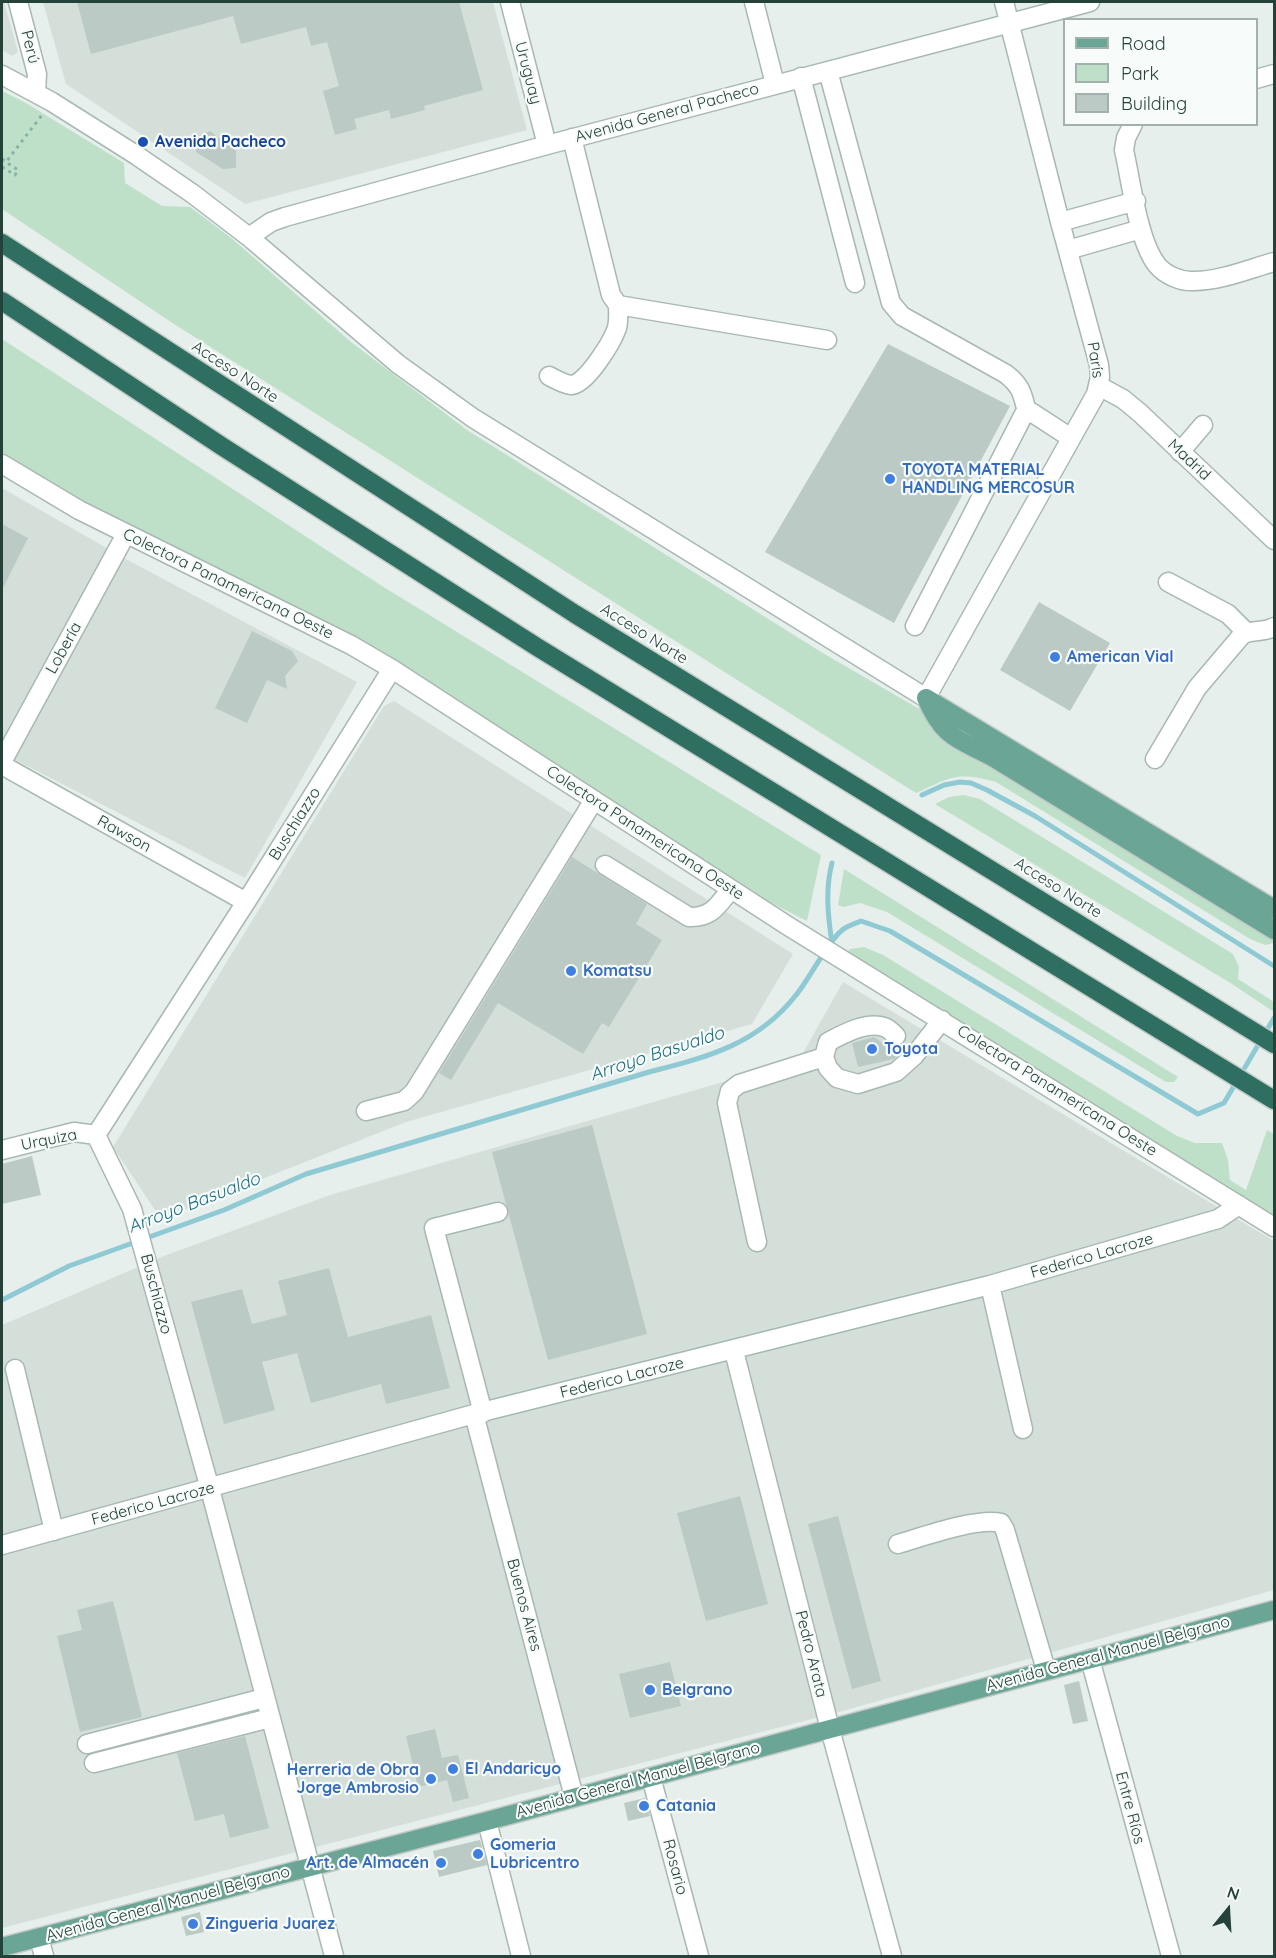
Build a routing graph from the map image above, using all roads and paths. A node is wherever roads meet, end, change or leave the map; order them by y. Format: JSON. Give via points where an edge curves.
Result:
{"nodes":[{"id":1,"x":18,"y":2,"type":"edge"},
{"id":2,"x":510,"y":2,"type":"edge"},
{"id":3,"x":754,"y":2,"type":"edge"},
{"id":4,"x":1005,"y":2,"type":"edge"},
{"id":5,"x":1090,"y":2,"type":"edge"},
{"id":6,"x":1011,"y":23,"type":"junction"},
{"id":7,"x":828,"y":71,"type":"junction"},
{"id":8,"x":1275,"y":74,"type":"edge"},
{"id":9,"x":2,"y":75,"type":"edge"},
{"id":10,"x":801,"y":77,"type":"junction"},
{"id":11,"x":1258,"y":79,"type":"edge"},
{"id":12,"x":775,"y":84,"type":"junction"},
{"id":13,"x":36,"y":93,"type":"junction"},
{"id":14,"x":52,"y":102,"type":"junction"},
{"id":15,"x":1132,"y":126,"type":"edge"},
{"id":16,"x":572,"y":138,"type":"junction"},
{"id":17,"x":547,"y":144,"type":"junction"},
{"id":18,"x":2,"y":159,"type":"edge"},
{"id":19,"x":6,"y":162,"type":"junction"},
{"id":20,"x":2,"y":167,"type":"edge"},
{"id":21,"x":1136,"y":201,"type":"junction"},
{"id":22,"x":1060,"y":222,"type":"junction"},
{"id":23,"x":1142,"y":229,"type":"junction"},
{"id":24,"x":249,"y":237,"type":"junction"},
{"id":25,"x":2,"y":243,"type":"edge"},
{"id":26,"x":1068,"y":250,"type":"junction"},
{"id":27,"x":1275,"y":262,"type":"edge"},
{"id":28,"x":855,"y":283,"type":"dead end"},
{"id":29,"x":2,"y":301,"type":"edge"},
{"id":30,"x":618,"y":305,"type":"junction"},
{"id":31,"x":827,"y":340,"type":"dead end"},
{"id":32,"x":549,"y":376,"type":"dead end"},
{"id":33,"x":1099,"y":386,"type":"junction"},
{"id":34,"x":1027,"y":412,"type":"junction"},
{"id":35,"x":1203,"y":425,"type":"dead end"},
{"id":36,"x":1071,"y":438,"type":"junction"},
{"id":37,"x":1180,"y":452,"type":"junction"},
{"id":38,"x":2,"y":464,"type":"edge"},
{"id":39,"x":126,"y":534,"type":"junction"},
{"id":40,"x":1275,"y":540,"type":"edge"},
{"id":41,"x":1168,"y":582,"type":"dead end"},
{"id":42,"x":915,"y":626,"type":"dead end"},
{"id":43,"x":1275,"y":627,"type":"edge"},
{"id":44,"x":1246,"y":632,"type":"junction"},
{"id":45,"x":392,"y":669,"type":"junction"},
{"id":46,"x":926,"y":698,"type":"junction"},
{"id":47,"x":1155,"y":759,"type":"dead end"},
{"id":48,"x":2,"y":763,"type":"edge"},
{"id":49,"x":594,"y":800,"type":"junction"},
{"id":50,"x":604,"y":865,"type":"dead end"},
{"id":51,"x":731,"y":889,"type":"junction"},
{"id":52,"x":246,"y":903,"type":"junction"},
{"id":53,"x":1275,"y":909,"type":"edge"},
{"id":54,"x":1275,"y":930,"type":"edge"},
{"id":55,"x":942,"y":1020,"type":"junction"},
{"id":56,"x":896,"y":1036,"type":"dead end"},
{"id":57,"x":1275,"y":1044,"type":"edge"},
{"id":58,"x":824,"y":1057,"type":"junction"},
{"id":59,"x":1275,"y":1100,"type":"edge"},
{"id":60,"x":366,"y":1111,"type":"dead end"},
{"id":61,"x":96,"y":1136,"type":"junction"},
{"id":62,"x":2,"y":1150,"type":"edge"},
{"id":63,"x":1239,"y":1205,"type":"junction"},
{"id":64,"x":498,"y":1212,"type":"dead end"},
{"id":65,"x":1275,"y":1227,"type":"edge"},
{"id":66,"x":757,"y":1242,"type":"dead end"},
{"id":67,"x":990,"y":1285,"type":"junction"},
{"id":68,"x":734,"y":1351,"type":"junction"},
{"id":69,"x":15,"y":1369,"type":"dead end"},
{"id":70,"x":478,"y":1414,"type":"junction"},
{"id":71,"x":1023,"y":1429,"type":"dead end"},
{"id":72,"x":210,"y":1489,"type":"junction"},
{"id":73,"x":54,"y":1531,"type":"junction"},
{"id":74,"x":897,"y":1544,"type":"dead end"},
{"id":75,"x":2,"y":1545,"type":"edge"},
{"id":76,"x":1275,"y":1610,"type":"edge"},
{"id":77,"x":1089,"y":1659,"type":"junction"},
{"id":78,"x":1046,"y":1670,"type":"junction"},
{"id":79,"x":264,"y":1698,"type":"junction"},
{"id":80,"x":270,"y":1718,"type":"junction"},
{"id":81,"x":830,"y":1729,"type":"junction"},
{"id":82,"x":87,"y":1744,"type":"dead end"},
{"id":83,"x":94,"y":1763,"type":"dead end"},
{"id":84,"x":651,"y":1777,"type":"junction"},
{"id":85,"x":574,"y":1797,"type":"junction"},
{"id":86,"x":487,"y":1821,"type":"junction"},
{"id":87,"x":310,"y":1866,"type":"junction"},
{"id":88,"x":39,"y":1938,"type":"junction"},
{"id":89,"x":2,"y":1947,"type":"edge"},
{"id":90,"x":44,"y":1956,"type":"edge"},
{"id":91,"x":334,"y":1956,"type":"edge"},
{"id":92,"x":521,"y":1956,"type":"edge"},
{"id":93,"x":699,"y":1956,"type":"edge"},
{"id":94,"x":892,"y":1956,"type":"edge"},
{"id":95,"x":1171,"y":1956,"type":"edge"}],
"edges":[{"from":1,"to":13,"type":"street","name":"Perú","via":[[36,74]]},
{"from":2,"to":17,"type":"street","name":"Uruguay"},
{"from":3,"to":12,"type":"street"},
{"from":4,"to":6,"type":"street","name":"París"},
{"from":5,"to":6,"type":"street","name":"Avenida General Pacheco"},
{"from":6,"to":7,"type":"street","name":"Avenida General Pacheco"},
{"from":6,"to":22,"type":"street","name":"París"},
{"from":7,"to":10,"type":"street","name":"Avenida General Pacheco"},
{"from":7,"to":34,"type":"street","via":[[891,303],[902,316],[1018,383]]},
{"from":8,"to":11,"type":"street"},
{"from":9,"to":13,"type":"street"},
{"from":10,"to":12,"type":"street","name":"Avenida General Pacheco"},
{"from":10,"to":28,"type":"street"},
{"from":12,"to":16,"type":"street","name":"Avenida General Pacheco"},
{"from":13,"to":14,"type":"street"},
{"from":14,"to":19,"type":"path"},
{"from":14,"to":24,"type":"street","via":[[146,161]]},
{"from":15,"to":21,"type":"street","via":[[1124,150]]},
{"from":16,"to":17,"type":"street","name":"Avenida General Pacheco"},
{"from":16,"to":30,"type":"street","via":[[610,295]]},
{"from":17,"to":24,"type":"street","name":"Avenida General Pacheco","via":[[285,217]]},
{"from":18,"to":19,"type":"path"},
{"from":19,"to":20,"type":"path","via":[[18,170],[15,175]]},
{"from":21,"to":22,"type":"street"},
{"from":21,"to":23,"type":"street"},
{"from":22,"to":26,"type":"street","name":"París"},
{"from":23,"to":26,"type":"street"},
{"from":23,"to":27,"type":"street","via":[[1158,266],[1177,279],[1192,282]]},
{"from":24,"to":46,"type":"street","via":[[398,364],[473,418]]},
{"from":25,"to":57,"type":"highway","name":"Acceso Norte","via":[[575,614]]},
{"from":26,"to":33,"type":"street","name":"París","via":[[1099,365]]},
{"from":29,"to":59,"type":"highway","via":[[537,647]]},
{"from":30,"to":31,"type":"street"},
{"from":30,"to":32,"type":"street","via":[[616,331],[588,375],[572,385]]},
{"from":33,"to":36,"type":"street","name":"París"},
{"from":33,"to":37,"type":"street","name":"Madrid","via":[[1123,399]]},
{"from":34,"to":36,"type":"street"},
{"from":34,"to":42,"type":"street"},
{"from":35,"to":37,"type":"street"},
{"from":36,"to":46,"type":"street","name":"París"},
{"from":37,"to":40,"type":"street","name":"Madrid"},
{"from":38,"to":39,"type":"street","name":"Colectora Panamericana Oeste"},
{"from":39,"to":45,"type":"street","name":"Colectora Panamericana Oeste"},
{"from":39,"to":48,"type":"street","name":"Lobería"},
{"from":41,"to":44,"type":"street","via":[[1228,614]]},
{"from":43,"to":44,"type":"street"},
{"from":44,"to":47,"type":"street","via":[[1197,688]]},
{"from":45,"to":49,"type":"street","name":"Colectora Panamericana Oeste"},
{"from":45,"to":52,"type":"street","name":"Buschiazzo"},
{"from":46,"to":53,"type":"main road"},
{"from":46,"to":54,"type":"main road","via":[[948,735],[994,758]]},
{"from":48,"to":52,"type":"street","name":"Rawson"},
{"from":49,"to":51,"type":"street","name":"Colectora Panamericana Oeste"},
{"from":49,"to":60,"type":"street","via":[[410,1098]]},
{"from":50,"to":51,"type":"street","via":[[689,917],[710,914]]},
{"from":51,"to":55,"type":"street","name":"Colectora Panamericana Oeste"},
{"from":52,"to":61,"type":"street","name":"Buschiazzo"},
{"from":55,"to":58,"type":"street","via":[[896,1072],[858,1084],[837,1078]]},
{"from":55,"to":63,"type":"street","name":"Colectora Panamericana Oeste"},
{"from":56,"to":58,"type":"street","via":[[885,1027],[846,1032],[828,1042]]},
{"from":58,"to":66,"type":"street","via":[[739,1084],[730,1091],[727,1103]]},
{"from":61,"to":62,"type":"street","name":"Urquiza","via":[[74,1132]]},
{"from":61,"to":72,"type":"street","name":"Buschiazzo","via":[[132,1209]]},
{"from":63,"to":65,"type":"street","name":"Colectora Panamericana Oeste"},
{"from":63,"to":67,"type":"street","name":"Federico Lacroze","via":[[1218,1219]]},
{"from":64,"to":70,"type":"street","name":"Buenos Aires","via":[[434,1228]]},
{"from":67,"to":68,"type":"street","name":"Federico Lacroze"},
{"from":67,"to":71,"type":"street"},
{"from":68,"to":70,"type":"street","name":"Federico Lacroze"},
{"from":68,"to":81,"type":"street","name":"Pedro Arata"},
{"from":69,"to":73,"type":"street"},
{"from":70,"to":72,"type":"street","name":"Federico Lacroze"},
{"from":70,"to":85,"type":"street","name":"Buenos Aires"},
{"from":72,"to":73,"type":"street","name":"Federico Lacroze"},
{"from":72,"to":79,"type":"street","name":"Buschiazzo"},
{"from":73,"to":75,"type":"street","name":"Federico Lacroze"},
{"from":74,"to":78,"type":"street","via":[[964,1526],[1001,1523]]},
{"from":76,"to":77,"type":"main road","name":"Avenida General Manuel Belgrano"},
{"from":77,"to":78,"type":"main road","name":"Avenida General Manuel Belgrano"},
{"from":77,"to":95,"type":"street","name":"Entre Ríos"},
{"from":78,"to":81,"type":"main road","name":"Avenida General Manuel Belgrano"},
{"from":79,"to":80,"type":"street","name":"Buschiazzo"},
{"from":79,"to":82,"type":"street"},
{"from":80,"to":83,"type":"street"},
{"from":80,"to":87,"type":"street","name":"Buschiazzo"},
{"from":81,"to":84,"type":"main road","name":"Avenida General Manuel Belgrano"},
{"from":81,"to":94,"type":"street","name":"Pedro Arata"},
{"from":84,"to":85,"type":"main road","name":"Avenida General Manuel Belgrano"},
{"from":84,"to":93,"type":"street","name":"Rosario"},
{"from":85,"to":86,"type":"main road","name":"Avenida General Manuel Belgrano"},
{"from":86,"to":87,"type":"main road","name":"Avenida General Manuel Belgrano"},
{"from":86,"to":92,"type":"street"},
{"from":87,"to":88,"type":"main road","name":"Avenida General Manuel Belgrano"},
{"from":87,"to":91,"type":"street","name":"Buschiazzo"},
{"from":88,"to":89,"type":"main road","name":"Avenida General Manuel Belgrano"},
{"from":88,"to":90,"type":"street"}]}
